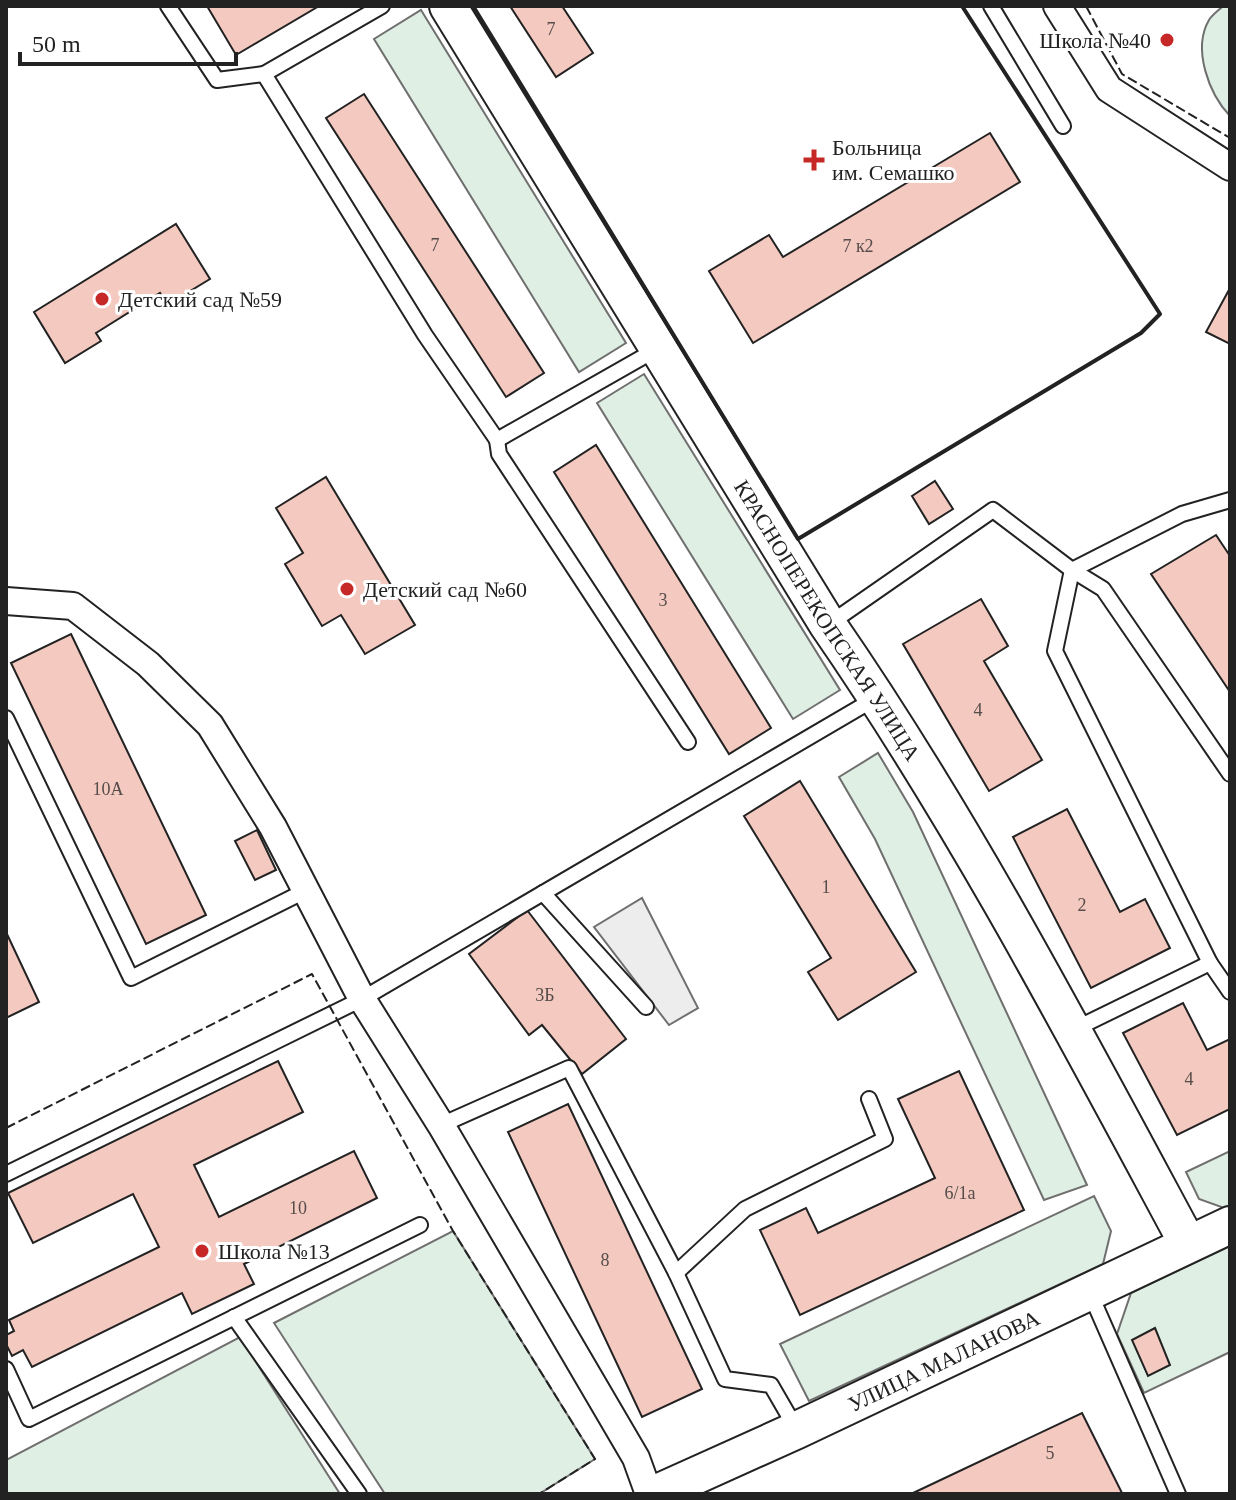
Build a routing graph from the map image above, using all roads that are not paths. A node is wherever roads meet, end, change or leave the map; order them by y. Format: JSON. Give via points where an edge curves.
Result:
{"nodes":[{"id":1,"x":168,"y":6,"type":"edge"},
{"id":2,"x":382,"y":6,"type":"edge"},
{"id":3,"x":448,"y":6,"type":"edge"},
{"id":4,"x":991,"y":6,"type":"edge"},
{"id":5,"x":1057,"y":6,"type":"edge"},
{"id":6,"x":264,"y":74,"type":"junction"},
{"id":7,"x":1063,"y":126,"type":"dead end"},
{"id":8,"x":1230,"y":167,"type":"edge"},
{"id":9,"x":659,"y":347,"type":"junction"},
{"id":10,"x":497,"y":440,"type":"junction"},
{"id":11,"x":1230,"y":500,"type":"edge"},
{"id":12,"x":1072,"y":570,"type":"junction"},
{"id":13,"x":6,"y":601,"type":"edge"},
{"id":14,"x":828,"y":625,"type":"junction"},
{"id":15,"x":878,"y":697,"type":"junction"},
{"id":16,"x":6,"y":718,"type":"edge"},
{"id":17,"x":688,"y":742,"type":"dead end"},
{"id":18,"x":1230,"y":774,"type":"edge"},
{"id":19,"x":307,"y":890,"type":"junction"},
{"id":20,"x":543,"y":893,"type":"junction"},
{"id":21,"x":1210,"y":963,"type":"junction"},
{"id":22,"x":1230,"y":992,"type":"edge"},
{"id":23,"x":362,"y":999,"type":"junction"},
{"id":24,"x":646,"y":1007,"type":"dead end"},
{"id":25,"x":1073,"y":1030,"type":"junction"},
{"id":26,"x":869,"y":1099,"type":"dead end"},
{"id":27,"x":441,"y":1125,"type":"junction"},
{"id":28,"x":6,"y":1174,"type":"edge"},
{"id":29,"x":420,"y":1225,"type":"dead end"},
{"id":30,"x":1230,"y":1225,"type":"edge"},
{"id":31,"x":1188,"y":1244,"type":"junction"},
{"id":32,"x":676,"y":1273,"type":"junction"},
{"id":33,"x":1090,"y":1292,"type":"junction"},
{"id":34,"x":234,"y":1317,"type":"junction"},
{"id":35,"x":6,"y":1369,"type":"edge"},
{"id":36,"x":797,"y":1430,"type":"junction"},
{"id":37,"x":359,"y":1494,"type":"edge"},
{"id":38,"x":652,"y":1494,"type":"edge"},
{"id":39,"x":1178,"y":1494,"type":"edge"}],
"edges":[{"from":1,"to":6,"type":"lane","via":[[217,80]]},
{"from":2,"to":6,"type":"lane"},
{"from":3,"to":9,"type":"street","name":"КРАСНОПЕРЕКОПСКАЯ УЛИЦА"},
{"from":4,"to":7,"type":"lane"},
{"from":5,"to":8,"type":"street","via":[[1109,89]]},
{"from":6,"to":10,"type":"lane","via":[[425,335]]},
{"from":9,"to":10,"type":"lane"},
{"from":9,"to":14,"type":"street","name":"КРАСНОПЕРЕКОПСКАЯ УЛИЦА"},
{"from":10,"to":17,"type":"lane","via":[[499,454]]},
{"from":11,"to":12,"type":"lane","via":[[1182,514]]},
{"from":12,"to":14,"type":"lane","via":[[993,510]]},
{"from":12,"to":18,"type":"lane","via":[[1103,589]]},
{"from":12,"to":21,"type":"lane","via":[[1055,651]]},
{"from":13,"to":19,"type":"street","via":[[73,606],[148,664],[210,725]]},
{"from":14,"to":15,"type":"street","name":"КРАСНОПЕРЕКОПСКАЯ УЛИЦА"},
{"from":15,"to":20,"type":"lane"},
{"from":15,"to":25,"type":"street","name":"КРАСНОПЕРЕКОПСКАЯ УЛИЦА"},
{"from":16,"to":19,"type":"lane","via":[[131,978]]},
{"from":19,"to":23,"type":"street"},
{"from":20,"to":23,"type":"lane"},
{"from":20,"to":24,"type":"lane"},
{"from":21,"to":22,"type":"lane"},
{"from":21,"to":25,"type":"lane"},
{"from":23,"to":27,"type":"street"},
{"from":23,"to":28,"type":"lane"},
{"from":25,"to":31,"type":"street","name":"КРАСНОПЕРЕКОПСКАЯ УЛИЦА"},
{"from":26,"to":32,"type":"lane","via":[[885,1139],[745,1209]]},
{"from":27,"to":32,"type":"lane","via":[[569,1068]]},
{"from":27,"to":38,"type":"street"},
{"from":29,"to":34,"type":"lane"},
{"from":30,"to":31,"type":"street","name":"УЛИЦА МАЛАНОВА"},
{"from":31,"to":33,"type":"street","name":"УЛИЦА МАЛАНОВА"},
{"from":32,"to":36,"type":"lane","via":[[725,1379],[771,1385]]},
{"from":33,"to":36,"type":"street","name":"УЛИЦА МАЛАНОВА"},
{"from":33,"to":39,"type":"lane"},
{"from":34,"to":35,"type":"lane","via":[[29,1419]]},
{"from":34,"to":37,"type":"lane"},
{"from":36,"to":38,"type":"street","name":"УЛИЦА МАЛАНОВА"}]}
